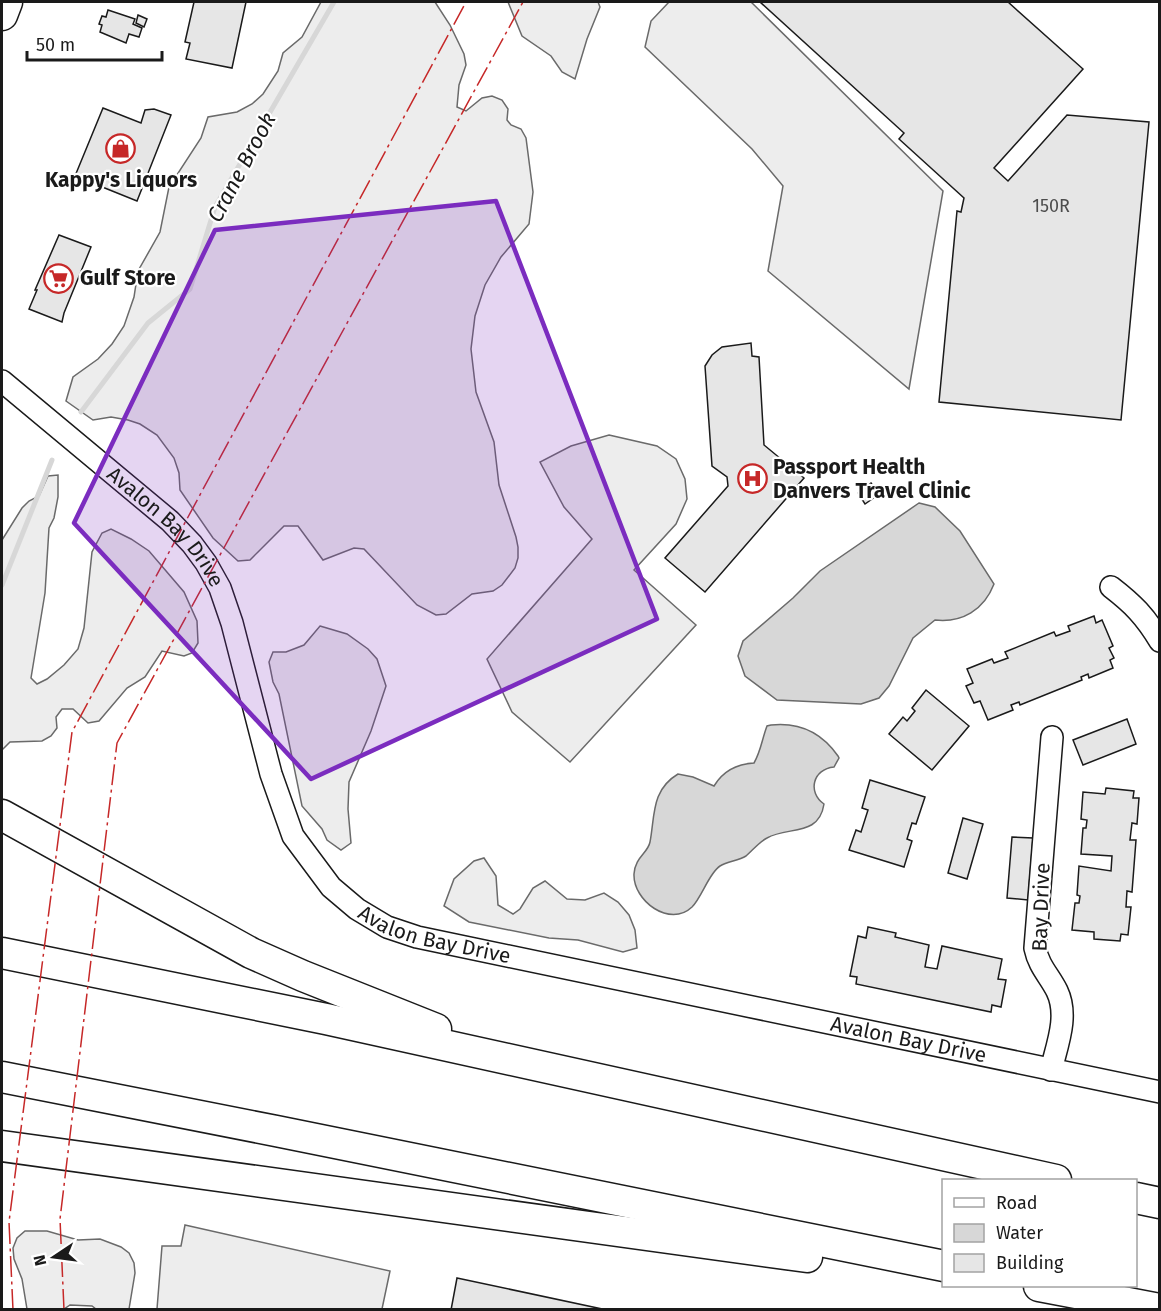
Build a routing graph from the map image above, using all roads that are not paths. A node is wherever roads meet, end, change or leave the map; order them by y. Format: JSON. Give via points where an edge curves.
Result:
{"nodes":[{"id":1,"x":7,"y":2,"type":"edge"},
{"id":2,"x":2,"y":15,"type":"edge"},
{"id":3,"x":2,"y":381,"type":"edge"},
{"id":4,"x":1111,"y":587,"type":"dead end"},
{"id":5,"x":1160,"y":641,"type":"edge"},
{"id":6,"x":1052,"y":737,"type":"dead end"},
{"id":7,"x":2,"y":815,"type":"edge"},
{"id":8,"x":2,"y":953,"type":"edge"},
{"id":9,"x":525,"y":1064,"type":"junction"},
{"id":10,"x":1051,"y":1070,"type":"junction"},
{"id":11,"x":2,"y":1077,"type":"edge"},
{"id":12,"x":1160,"y":1092,"type":"edge"},
{"id":13,"x":2,"y":1146,"type":"edge"},
{"id":14,"x":1051,"y":1179,"type":"edge"},
{"id":15,"x":1137,"y":1198,"type":"edge"},
{"id":16,"x":1160,"y":1203,"type":"edge"},
{"id":17,"x":942,"y":1266,"type":"edge"},
{"id":18,"x":942,"y":1275,"type":"edge"},
{"id":19,"x":1026,"y":1287,"type":"edge"},
{"id":20,"x":1044,"y":1287,"type":"edge"},
{"id":21,"x":1083,"y":1294,"type":"junction"},
{"id":22,"x":1160,"y":1309,"type":"edge"}],
"edges":[{"from":1,"to":2,"type":"highway"},
{"from":3,"to":10,"type":"street","name":"Avalon Bay Drive","via":[[170,521],[206,563],[232,623],[271,774],[293,836],[331,887],[357,909],[387,927],[417,937]]},
{"from":4,"to":5,"type":"street","via":[[1134,605]]},
{"from":6,"to":10,"type":"street","name":"Bay Drive","via":[[1035,948],[1038,962],[1062,1003],[1063,1019]]},
{"from":7,"to":9,"type":"highway","via":[[261,958]]},
{"from":8,"to":9,"type":"highway","via":[[211,994]]},
{"from":9,"to":14,"type":"highway"},
{"from":10,"to":12,"type":"street","name":"Avalon Bay Drive"},
{"from":11,"to":17,"type":"highway"},
{"from":13,"to":18,"type":"highway"},
{"from":15,"to":16,"type":"highway"},
{"from":19,"to":21,"type":"highway"},
{"from":20,"to":21,"type":"highway"},
{"from":21,"to":22,"type":"highway"}]}
